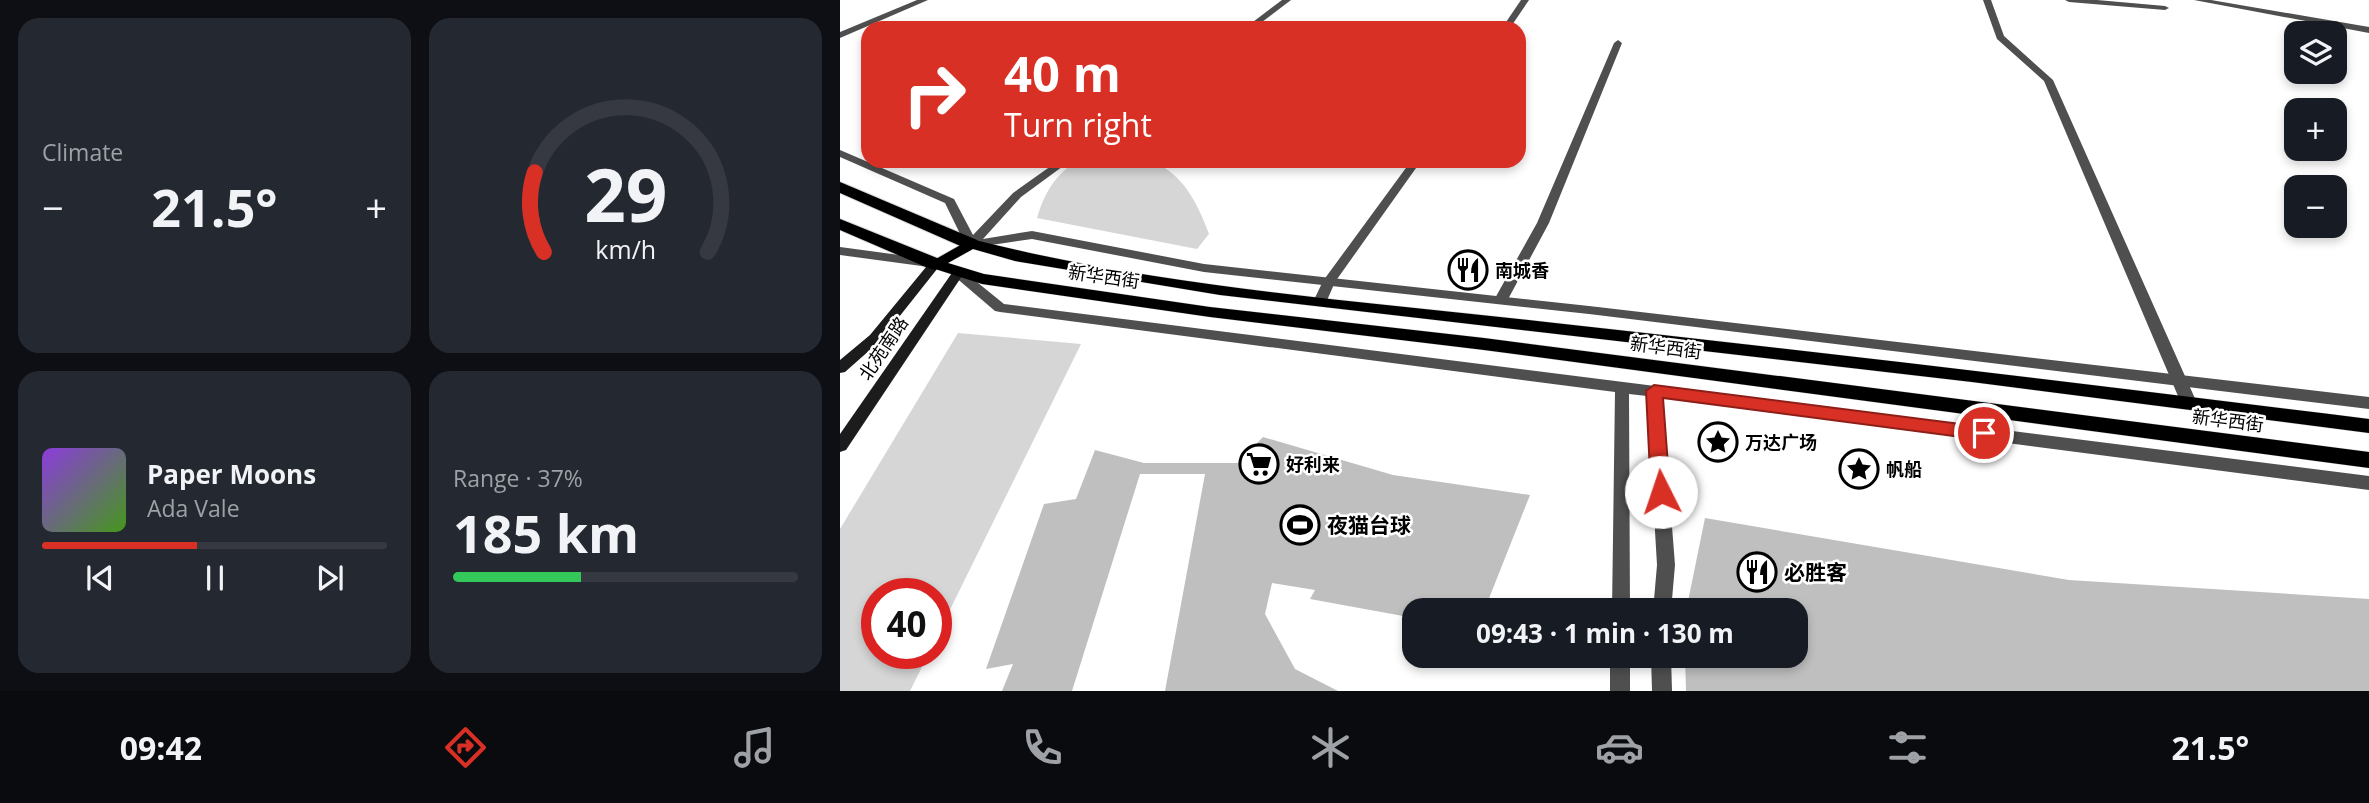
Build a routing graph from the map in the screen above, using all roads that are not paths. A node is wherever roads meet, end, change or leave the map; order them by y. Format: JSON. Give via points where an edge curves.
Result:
{"nodes":[{"id":1,"x":924,"y":0,"type":"edge"},
{"id":2,"x":1287,"y":0,"type":"edge"},
{"id":3,"x":1525,"y":0,"type":"edge"},
{"id":4,"x":1987,"y":0,"type":"edge"},
{"id":5,"x":2069,"y":0,"type":"edge"},
{"id":6,"x":2198,"y":0,"type":"edge"},
{"id":7,"x":2165,"y":8,"type":"dead end"},
{"id":8,"x":874,"y":21,"type":"edge"},
{"id":9,"x":1258,"y":21,"type":"edge"},
{"id":10,"x":1511,"y":21,"type":"edge"},
{"id":11,"x":861,"y":26,"type":"edge"},
{"id":12,"x":2369,"y":30,"type":"edge"},
{"id":13,"x":840,"y":35,"type":"edge"},
{"id":14,"x":1618,"y":43,"type":"dead end"},
{"id":15,"x":840,"y":153,"type":"edge"},
{"id":16,"x":861,"y":162,"type":"edge"},
{"id":17,"x":874,"y":168,"type":"edge"},
{"id":18,"x":1055,"y":168,"type":"edge"},
{"id":19,"x":1411,"y":168,"type":"edge"},
{"id":20,"x":840,"y":187,"type":"edge"},
{"id":21,"x":840,"y":224,"type":"edge"},
{"id":22,"x":971,"y":244,"type":"junction"},
{"id":23,"x":840,"y":251,"type":"edge"},
{"id":24,"x":935,"y":264,"type":"junction"},
{"id":25,"x":958,"y":273,"type":"junction"},
{"id":26,"x":1329,"y":281,"type":"junction"},
{"id":27,"x":1501,"y":300,"type":"junction"},
{"id":28,"x":1320,"y":302,"type":"junction"},
{"id":29,"x":840,"y":368,"type":"edge"},
{"id":30,"x":2179,"y":380,"type":"junction"},
{"id":31,"x":1622,"y":387,"type":"junction"},
{"id":32,"x":1654,"y":391,"type":"junction"},
{"id":33,"x":2189,"y":403,"type":"junction"},
{"id":34,"x":2369,"y":403,"type":"edge"},
{"id":35,"x":2369,"y":426,"type":"edge"},
{"id":36,"x":840,"y":446,"type":"edge"},
{"id":37,"x":2369,"y":460,"type":"edge"},
{"id":38,"x":2369,"y":483,"type":"edge"},
{"id":39,"x":1621,"y":598,"type":"edge"},
{"id":40,"x":1663,"y":598,"type":"edge"},
{"id":41,"x":1620,"y":668,"type":"edge"},
{"id":42,"x":1661,"y":668,"type":"edge"},
{"id":43,"x":1620,"y":691,"type":"edge"},
{"id":44,"x":1662,"y":691,"type":"edge"}],
"edges":[{"from":1,"to":8,"type":"street"},
{"from":2,"to":9,"type":"street"},
{"from":3,"to":10,"type":"street"},
{"from":4,"to":30,"type":"street","via":[[2000,37],[2048,80]]},
{"from":5,"to":7,"type":"street"},
{"from":6,"to":12,"type":"street"},
{"from":11,"to":13,"type":"street"},
{"from":14,"to":27,"type":"street","via":[[1543,223]]},
{"from":15,"to":16,"type":"street"},
{"from":17,"to":22,"type":"street","via":[[950,201]]},
{"from":18,"to":22,"type":"street","via":[[1017,195]]},
{"from":19,"to":26,"type":"street"},
{"from":20,"to":22,"type":"highway"},
{"from":21,"to":24,"type":"highway"},
{"from":22,"to":24,"type":"main road"},
{"from":22,"to":25,"type":"main road"},
{"from":22,"to":26,"type":"street","via":[[1032,235],[1205,268]]},
{"from":22,"to":28,"type":"main road","name":"新华西街","via":[[1015,256]]},
{"from":23,"to":24,"type":"street"},
{"from":24,"to":25,"type":"main road","name":"新华西街"},
{"from":24,"to":29,"type":"main road","name":"北苑南路","via":[[874,338]]},
{"from":25,"to":31,"type":"street","via":[[1000,307]]},
{"from":25,"to":36,"type":"main road","name":"北苑南路"},
{"from":25,"to":37,"type":"main road","name":"新华西街","via":[[1196,310]]},
{"from":26,"to":27,"type":"street"},
{"from":26,"to":28,"type":"street"},
{"from":27,"to":30,"type":"street"},
{"from":28,"to":33,"type":"main road","name":"新华西街"},
{"from":30,"to":33,"type":"street"},
{"from":30,"to":34,"type":"street"},
{"from":31,"to":32,"type":"street"},
{"from":31,"to":39,"type":"street"},
{"from":32,"to":38,"type":"street"},
{"from":32,"to":40,"type":"street","via":[[1666,565]]},
{"from":33,"to":35,"type":"main road","name":"新华西街"},
{"from":41,"to":43,"type":"street"},
{"from":42,"to":44,"type":"street"}]}
